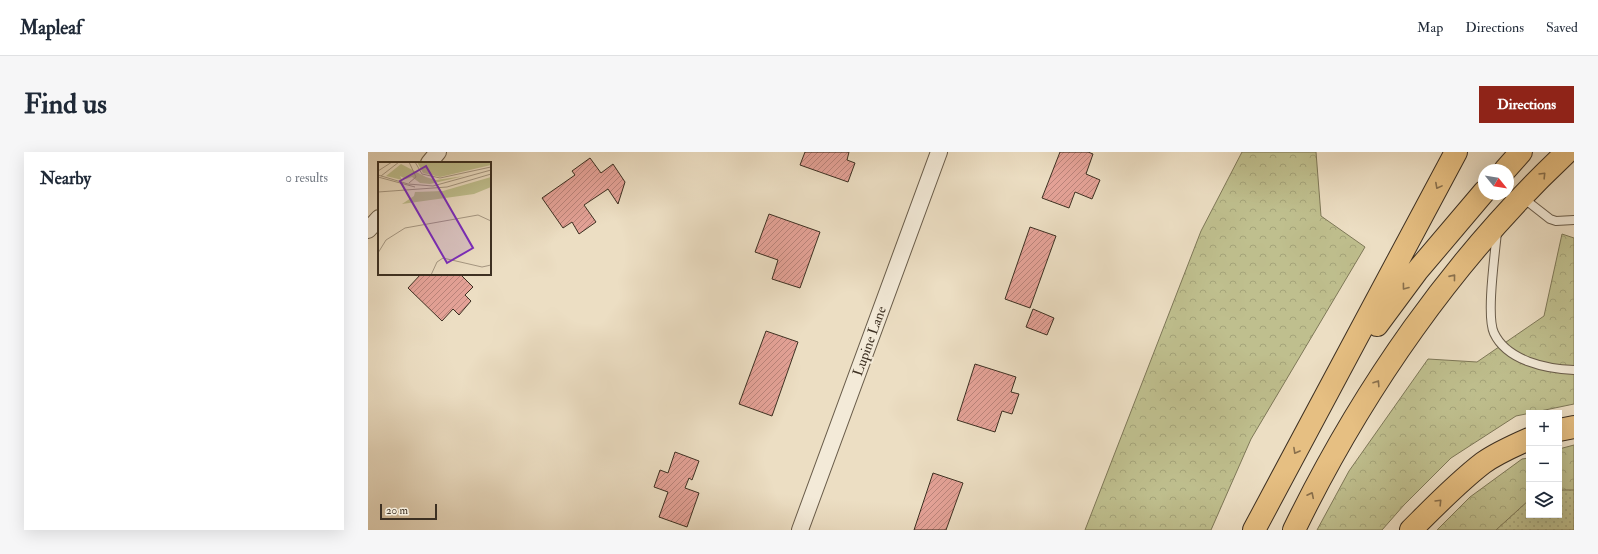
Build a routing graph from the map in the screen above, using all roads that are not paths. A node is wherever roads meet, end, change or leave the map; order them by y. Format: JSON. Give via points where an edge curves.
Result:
{"nodes":[{"id":1,"x":438,"y":152,"type":"edge"},
{"id":2,"x":939,"y":152,"type":"edge"},
{"id":3,"x":1456,"y":152,"type":"edge"},
{"id":4,"x":1521,"y":152,"type":"edge"},
{"id":5,"x":1567,"y":152,"type":"edge"},
{"id":6,"x":430,"y":162,"type":"edge"},
{"id":7,"x":1510,"y":164,"type":"edge"},
{"id":8,"x":1522,"y":198,"type":"junction"},
{"id":9,"x":1478,"y":199,"type":"edge"},
{"id":10,"x":378,"y":219,"type":"edge"},
{"id":11,"x":1574,"y":220,"type":"edge"},
{"id":12,"x":1497,"y":224,"type":"junction"},
{"id":13,"x":368,"y":230,"type":"edge"},
{"id":14,"x":1574,"y":370,"type":"edge"},
{"id":15,"x":1315,"y":417,"type":"junction"},
{"id":16,"x":1574,"y":427,"type":"edge"},
{"id":17,"x":1562,"y":429,"type":"edge"},
{"id":18,"x":1526,"y":440,"type":"edge"},
{"id":19,"x":800,"y":530,"type":"edge"},
{"id":20,"x":1254,"y":530,"type":"edge"},
{"id":21,"x":1294,"y":530,"type":"edge"},
{"id":22,"x":1411,"y":530,"type":"edge"}],
"edges":[{"from":1,"to":6,"type":"street"},
{"from":2,"to":19,"type":"street","name":"Lupine Lane"},
{"from":3,"to":15,"type":"highway","one_way":true},
{"from":4,"to":7,"type":"highway"},
{"from":8,"to":5,"type":"highway","one_way":true},
{"from":8,"to":11,"type":"lane","via":[[1550,219]]},
{"from":8,"to":12,"type":"highway"},
{"from":9,"to":15,"type":"highway","one_way":true,"via":[[1417,271],[1376,325]]},
{"from":10,"to":13,"type":"street"},
{"from":12,"to":14,"type":"lane","via":[[1491,296],[1493,332],[1501,344],[1525,359],[1542,366]]},
{"from":21,"to":12,"type":"highway","one_way":true,"via":[[1343,436],[1399,351],[1445,287]]},
{"from":15,"to":20,"type":"highway","one_way":true},
{"from":16,"to":17,"type":"highway"},
{"from":22,"to":18,"type":"highway","one_way":true,"via":[[1448,492],[1484,463]]}]}
